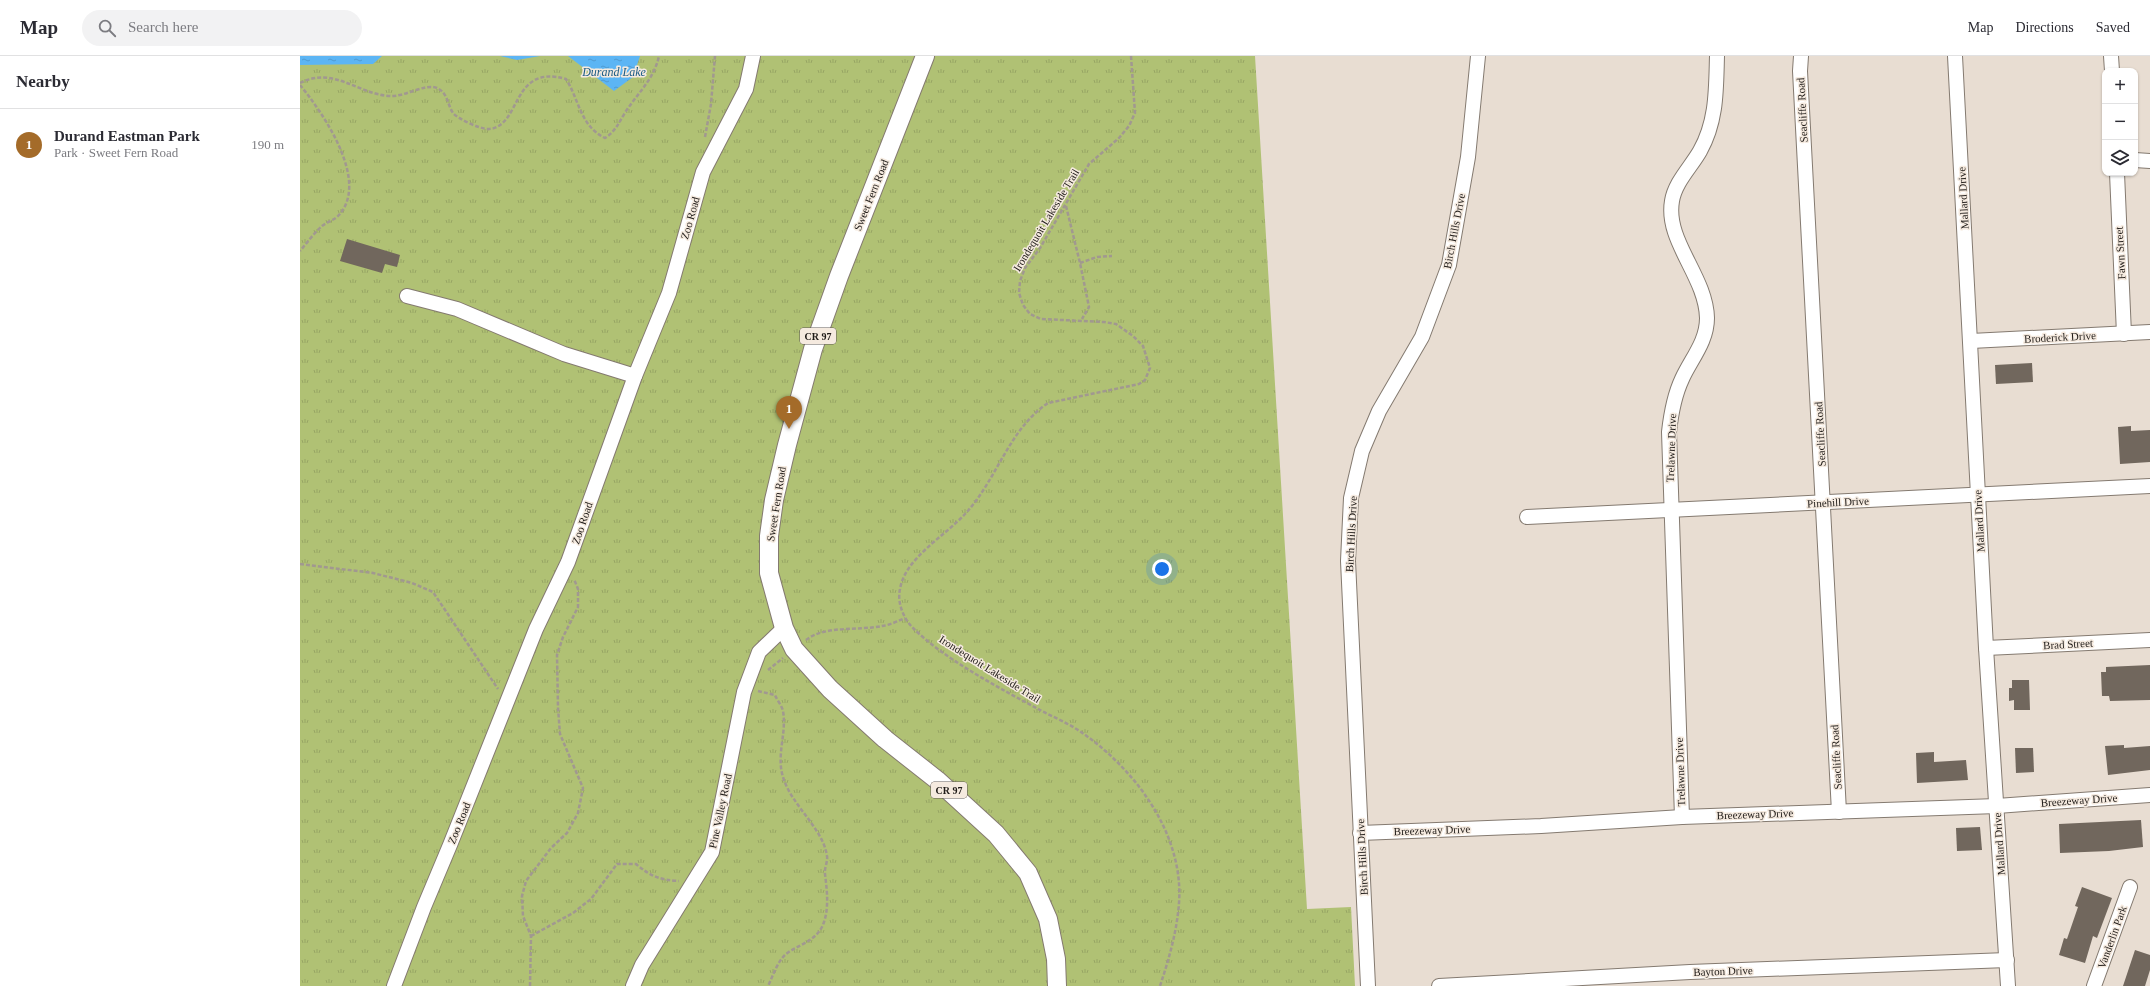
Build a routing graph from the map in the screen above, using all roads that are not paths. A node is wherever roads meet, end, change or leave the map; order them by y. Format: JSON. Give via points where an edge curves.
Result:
{"nodes":[{"id":1,"x":753,"y":56,"type":"edge"},
{"id":2,"x":925,"y":56,"type":"edge"},
{"id":3,"x":1478,"y":56,"type":"edge"},
{"id":4,"x":1717,"y":56,"type":"edge"},
{"id":5,"x":1801,"y":56,"type":"edge"},
{"id":6,"x":1955,"y":56,"type":"edge"},
{"id":7,"x":2111,"y":56,"type":"edge"},
{"id":8,"x":2112,"y":68,"type":"edge"},
{"id":9,"x":2138,"y":160,"type":"edge"},
{"id":10,"x":2150,"y":161,"type":"edge"},
{"id":11,"x":2117,"y":176,"type":"edge"},
{"id":12,"x":407,"y":296,"type":"dead end"},
{"id":13,"x":2150,"y":332,"type":"edge"},
{"id":14,"x":2124,"y":334,"type":"junction"},
{"id":15,"x":1971,"y":341,"type":"junction"},
{"id":16,"x":635,"y":376,"type":"junction"},
{"id":17,"x":2150,"y":486,"type":"edge"},
{"id":18,"x":1977,"y":494,"type":"junction"},
{"id":19,"x":1824,"y":503,"type":"junction"},
{"id":20,"x":1670,"y":510,"type":"junction"},
{"id":21,"x":1526,"y":517,"type":"dead end"},
{"id":22,"x":784,"y":628,"type":"junction"},
{"id":23,"x":2150,"y":640,"type":"edge"},
{"id":24,"x":1986,"y":648,"type":"junction"},
{"id":25,"x":2150,"y":795,"type":"edge"},
{"id":26,"x":1997,"y":806,"type":"junction"},
{"id":27,"x":1839,"y":812,"type":"junction"},
{"id":28,"x":1682,"y":817,"type":"junction"},
{"id":29,"x":1360,"y":833,"type":"junction"},
{"id":30,"x":2130,"y":888,"type":"dead end"},
{"id":31,"x":2007,"y":960,"type":"junction"},
{"id":32,"x":394,"y":986,"type":"edge"},
{"id":33,"x":632,"y":986,"type":"edge"},
{"id":34,"x":1057,"y":986,"type":"edge"},
{"id":35,"x":1368,"y":986,"type":"edge"},
{"id":36,"x":1440,"y":986,"type":"edge"},
{"id":37,"x":2008,"y":986,"type":"edge"},
{"id":38,"x":2094,"y":986,"type":"edge"}],
"edges":[{"from":1,"to":16,"type":"street","name":"Zoo Road","via":[[746,89],[703,172],[669,293]]},
{"from":2,"to":22,"type":"main road","name":"Sweet Fern Road","number":"CR 97","via":[[813,348],[787,445],[774,500],[769,536],[769,573]]},
{"from":3,"to":29,"type":"street","name":"Birch Hills Drive","via":[[1468,158],[1449,265],[1422,337],[1379,411],[1362,451],[1351,498],[1348,561]]},
{"from":4,"to":20,"type":"street","name":"Trelawne Drive","via":[[1712,123],[1700,151],[1675,191],[1672,204],[1673,225],[1704,297],[1707,319],[1706,332],[1681,380],[1671,415]]},
{"from":5,"to":19,"type":"street","name":"Seacliffe Road"},
{"from":6,"to":15,"type":"street","name":"Mallard Drive"},
{"from":7,"to":8,"type":"street"},
{"from":9,"to":10,"type":"street"},
{"from":11,"to":14,"type":"street","name":"Fawn Street"},
{"from":12,"to":16,"type":"street","via":[[457,309],[564,354]]},
{"from":13,"to":14,"type":"street","name":"Broderick Drive"},
{"from":14,"to":15,"type":"street","name":"Broderick Drive"},
{"from":15,"to":18,"type":"street","name":"Mallard Drive"},
{"from":16,"to":32,"type":"street","name":"Zoo Road","via":[[568,562],[536,629]]},
{"from":17,"to":18,"type":"street","name":"Pinehill Drive"},
{"from":18,"to":19,"type":"street","name":"Pinehill Drive"},
{"from":18,"to":24,"type":"street","name":"Mallard Drive"},
{"from":19,"to":20,"type":"street","name":"Pinehill Drive"},
{"from":19,"to":27,"type":"street","name":"Seacliffe Road"},
{"from":20,"to":21,"type":"street","name":"Pinehill Drive"},
{"from":20,"to":28,"type":"street","name":"Trelawne Drive"},
{"from":22,"to":33,"type":"street","name":"Pine Valley Road","via":[[759,652],[744,692],[712,852],[642,965]]},
{"from":22,"to":34,"type":"main road","name":"Sweet Fern Road","number":"CR 97","via":[[794,649],[830,689],[996,834],[1028,873],[1048,919],[1056,959]]},
{"from":23,"to":24,"type":"street","name":"Brad Street"},
{"from":24,"to":26,"type":"street","name":"Mallard Drive"},
{"from":25,"to":26,"type":"street","name":"Breezeway Drive"},
{"from":26,"to":27,"type":"street","name":"Breezeway Drive"},
{"from":26,"to":31,"type":"street","name":"Mallard Drive"},
{"from":27,"to":28,"type":"street","name":"Breezeway Drive"},
{"from":28,"to":29,"type":"street","name":"Breezeway Drive"},
{"from":29,"to":35,"type":"street","name":"Birch Hills Drive"},
{"from":30,"to":38,"type":"street","name":"Vanderlin Park"},
{"from":31,"to":36,"type":"street","name":"Bayton Drive","via":[[1698,972]]},
{"from":31,"to":37,"type":"street","name":"Mallard Drive"}]}
